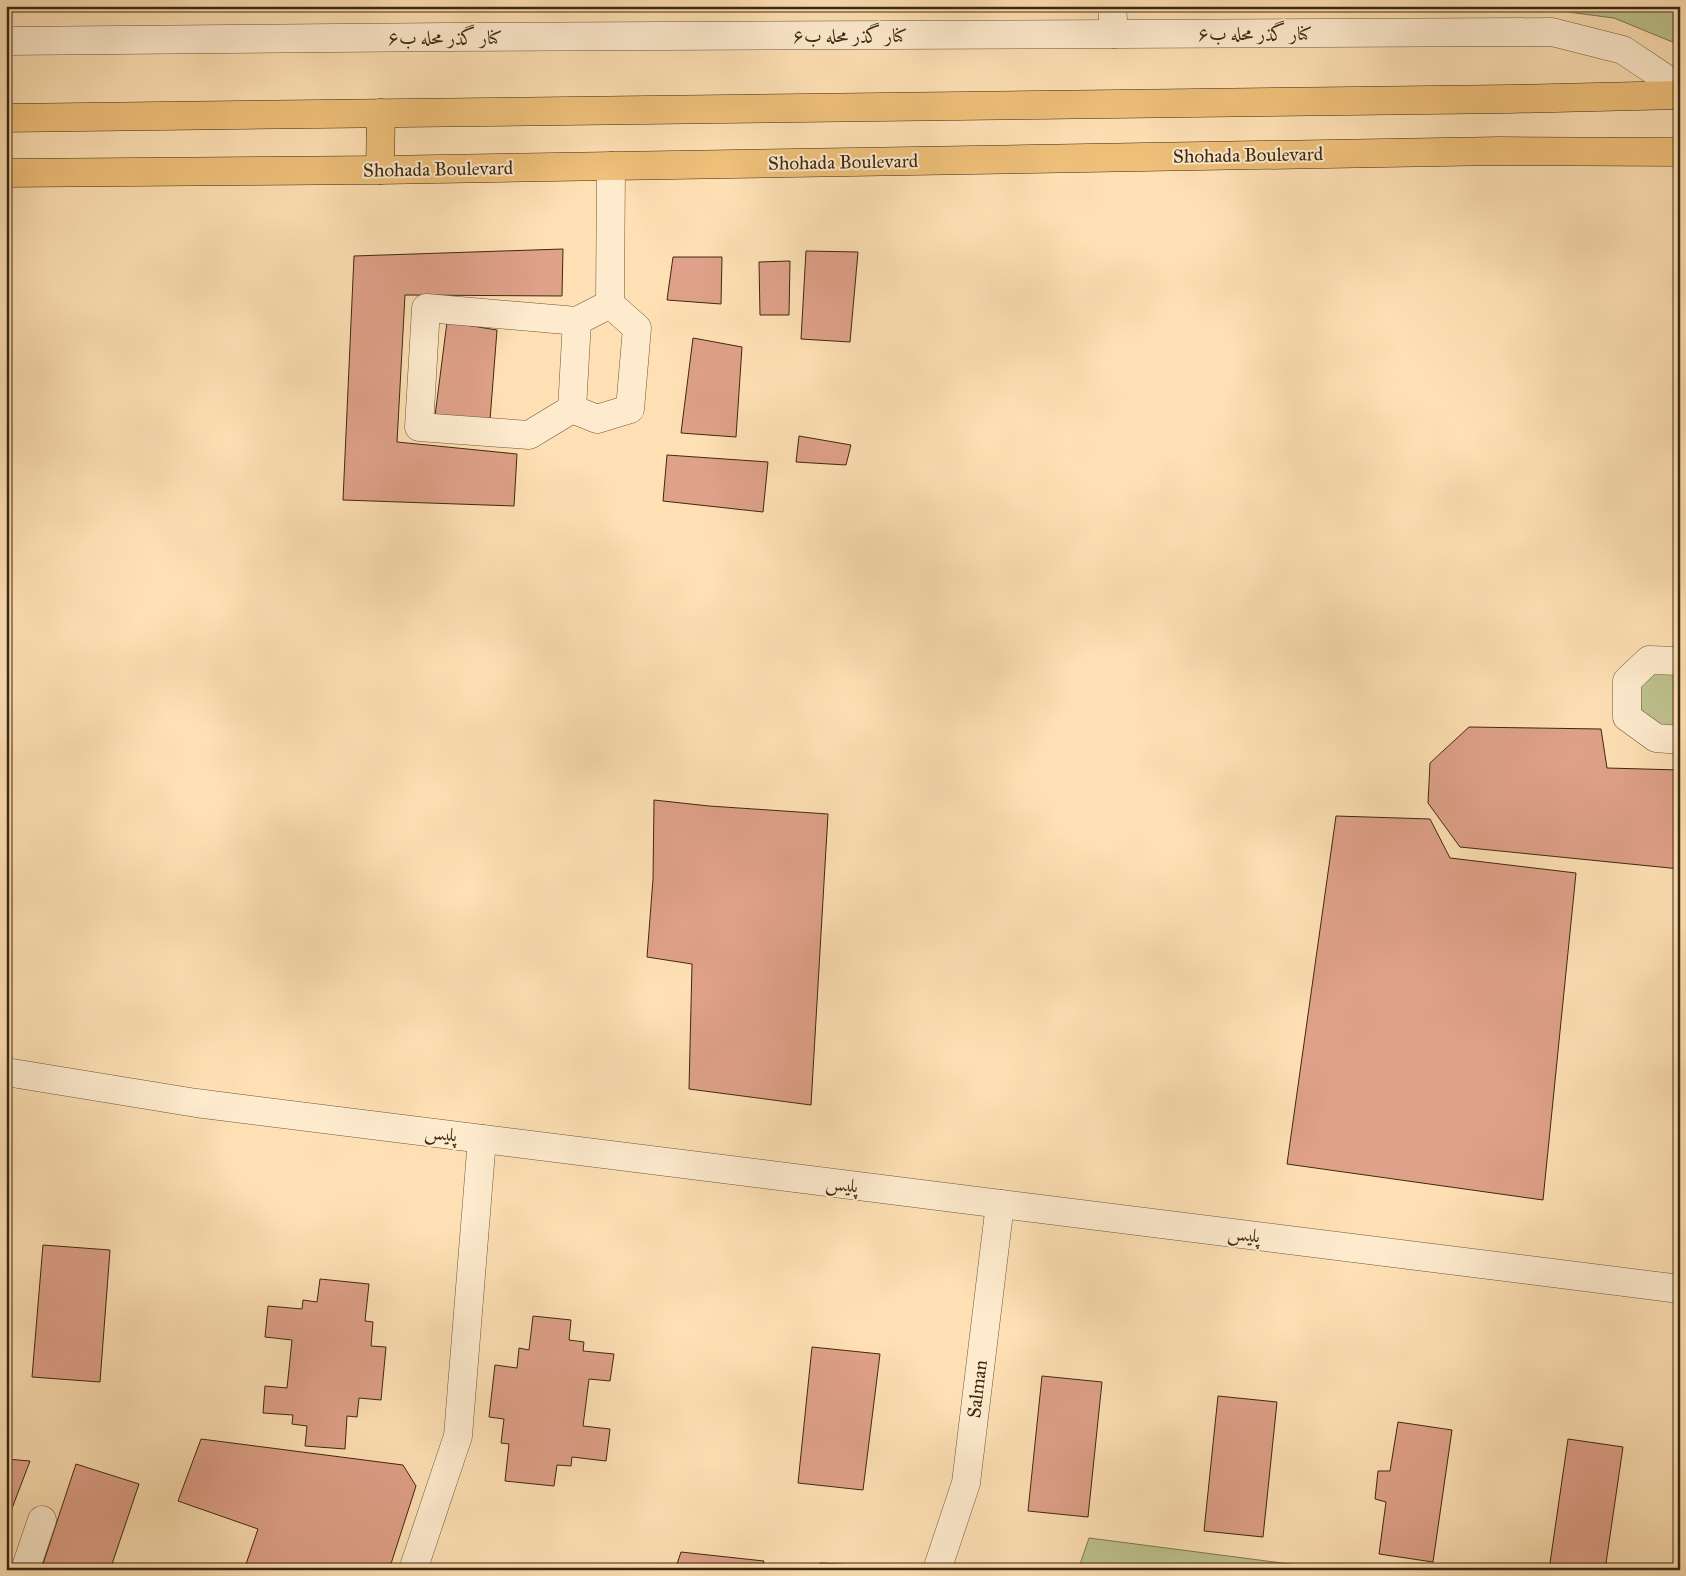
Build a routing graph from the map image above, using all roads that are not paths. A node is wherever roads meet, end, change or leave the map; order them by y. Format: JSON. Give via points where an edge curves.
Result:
{"nodes":[{"id":1,"x":1112,"y":6,"type":"edge"},
{"id":2,"x":1114,"y":34,"type":"junction"},
{"id":3,"x":6,"y":41,"type":"edge"},
{"id":4,"x":1680,"y":88,"type":"edge"},
{"id":5,"x":1680,"y":95,"type":"edge"},
{"id":6,"x":381,"y":113,"type":"junction"},
{"id":7,"x":6,"y":118,"type":"edge"},
{"id":8,"x":1680,"y":152,"type":"edge"},
{"id":9,"x":611,"y":166,"type":"junction"},
{"id":10,"x":380,"y":170,"type":"junction"},
{"id":11,"x":6,"y":173,"type":"edge"},
{"id":12,"x":610,"y":304,"type":"junction"},
{"id":13,"x":577,"y":321,"type":"junction"},
{"id":14,"x":572,"y":409,"type":"junction"},
{"id":15,"x":1680,"y":661,"type":"edge"},
{"id":16,"x":1680,"y":740,"type":"edge"},
{"id":17,"x":6,"y":1072,"type":"edge"},
{"id":18,"x":482,"y":1139,"type":"junction"},
{"id":19,"x":1000,"y":1204,"type":"junction"},
{"id":20,"x":1680,"y":1288,"type":"edge"},
{"id":21,"x":42,"y":1520,"type":"dead end"},
{"id":22,"x":25,"y":1570,"type":"edge"},
{"id":23,"x":413,"y":1570,"type":"edge"},
{"id":24,"x":937,"y":1570,"type":"edge"}],
"edges":[{"from":1,"to":2,"type":"street"},
{"from":2,"to":3,"type":"street","name":"کنار گذر محله ب۶"},
{"from":2,"to":4,"type":"street","name":"کنار گذر محله ب۶","via":[[1552,32],[1623,50]]},
{"from":5,"to":6,"type":"main road"},
{"from":6,"to":7,"type":"main road"},
{"from":6,"to":10,"type":"main road"},
{"from":8,"to":9,"type":"main road","name":"Shohada Boulevard","via":[[1480,152]]},
{"from":9,"to":10,"type":"main road","name":"Shohada Boulevard"},
{"from":9,"to":12,"type":"street"},
{"from":10,"to":11,"type":"main road","name":"Shohada Boulevard"},
{"from":12,"to":13,"type":"street"},
{"from":12,"to":14,"type":"street","via":[[637,328],[630,409],[597,419]]},
{"from":13,"to":14,"type":"street"},
{"from":13,"to":14,"type":"street","via":[[426,308],[419,427],[529,435]]},
{"from":15,"to":16,"type":"street","via":[[1649,660],[1627,681],[1627,717],[1656,738]]},
{"from":17,"to":18,"type":"street","name":"پلیس","via":[[196,1103]]},
{"from":18,"to":19,"type":"street","name":"پلیس"},
{"from":18,"to":23,"type":"street","via":[[458,1436]]},
{"from":19,"to":20,"type":"street","name":"پلیس"},
{"from":19,"to":24,"type":"street","name":"Salman","via":[[966,1483]]},
{"from":21,"to":22,"type":"street"}]}
